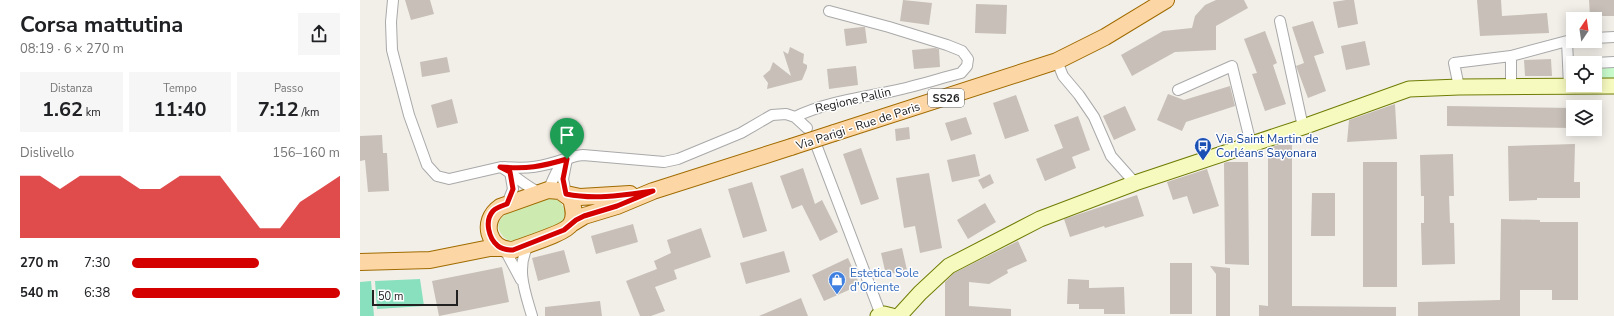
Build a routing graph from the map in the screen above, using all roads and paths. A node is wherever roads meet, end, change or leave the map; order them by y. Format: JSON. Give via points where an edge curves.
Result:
{"nodes":[{"id":1,"x":393,"y":0,"type":"edge"},
{"id":2,"x":1166,"y":0,"type":"edge"},
{"id":3,"x":829,"y":12,"type":"dead end"},
{"id":4,"x":1280,"y":21,"type":"dead end"},
{"id":5,"x":1614,"y":36,"type":"edge"},
{"id":6,"x":1602,"y":37,"type":"edge"},
{"id":7,"x":1566,"y":41,"type":"edge"},
{"id":8,"x":1511,"y":56,"type":"junction"},
{"id":9,"x":1057,"y":61,"type":"junction"},
{"id":10,"x":1614,"y":62,"type":"edge"},
{"id":11,"x":1602,"y":63,"type":"edge"},
{"id":12,"x":1511,"y":86,"type":"junction"},
{"id":13,"x":1566,"y":86,"type":"edge"},
{"id":14,"x":1602,"y":86,"type":"edge"},
{"id":15,"x":1614,"y":86,"type":"edge"},
{"id":16,"x":1459,"y":87,"type":"junction"},
{"id":17,"x":1178,"y":90,"type":"dead end"},
{"id":18,"x":795,"y":117,"type":"junction"},
{"id":19,"x":1303,"y":127,"type":"junction"},
{"id":20,"x":807,"y":128,"type":"dead end"},
{"id":21,"x":1251,"y":144,"type":"junction"},
{"id":22,"x":817,"y":147,"type":"dead end"},
{"id":23,"x":567,"y":159,"type":"junction"},
{"id":24,"x":500,"y":167,"type":"junction"},
{"id":25,"x":510,"y":172,"type":"junction"},
{"id":26,"x":1134,"y":183,"type":"junction"},
{"id":27,"x":544,"y":191,"type":"junction"},
{"id":28,"x":653,"y":191,"type":"junction"},
{"id":29,"x":566,"y":194,"type":"junction"},
{"id":30,"x":507,"y":204,"type":"junction"},
{"id":31,"x":571,"y":224,"type":"junction"},
{"id":32,"x":489,"y":226,"type":"junction"},
{"id":33,"x":529,"y":244,"type":"junction"},
{"id":34,"x":503,"y":249,"type":"junction"},
{"id":35,"x":409,"y":260,"type":"junction"},
{"id":36,"x":360,"y":262,"type":"edge"},
{"id":37,"x":523,"y":285,"type":"junction"},
{"id":38,"x":532,"y":316,"type":"edge"},
{"id":39,"x":884,"y":316,"type":"edge"},
{"id":40,"x":899,"y":316,"type":"edge"}],
"edges":[{"from":1,"to":24,"type":"street","via":[[392,50],[409,115],[426,165],[438,176],[449,179]]},
{"from":2,"to":9,"type":"main road","name":"Via Parigi - Rue de Paris","number":"SS26","via":[[1105,37]]},
{"from":3,"to":18,"type":"street","name":"Regione Pallin","via":[[947,45],[962,51],[968,59],[967,66],[961,73],[893,91],[838,101],[813,108]]},
{"from":4,"to":19,"type":"street"},
{"from":5,"to":6,"type":"street"},
{"from":7,"to":8,"type":"street"},
{"from":8,"to":12,"type":"street"},
{"from":8,"to":16,"type":"street","via":[[1454,63]]},
{"from":9,"to":26,"type":"street","via":[[1063,76],[1094,117],[1111,156]]},
{"from":9,"to":28,"type":"main road","name":"Via Parigi - Rue de Paris","number":"SS26","bridge":true},
{"from":10,"to":11,"type":"street"},
{"from":12,"to":13,"type":"street"},
{"from":12,"to":16,"type":"street"},
{"from":14,"to":15,"type":"street"},
{"from":16,"to":19,"type":"street","via":[[1409,89]]},
{"from":17,"to":21,"type":"street","via":[[1232,66]]},
{"from":18,"to":20,"type":"street"},
{"from":18,"to":23,"type":"street","via":[[786,114],[772,115],[741,133],[678,159],[664,162],[583,155]]},
{"from":19,"to":21,"type":"street"},
{"from":21,"to":26,"type":"street"},
{"from":22,"to":39,"type":"street"},
{"from":23,"to":24,"type":"street","via":[[540,167]]},
{"from":23,"to":27,"type":"street","via":[[559,166]]},
{"from":23,"to":29,"type":"street","via":[[563,179]]},
{"from":24,"to":25,"type":"street"},
{"from":25,"to":27,"type":"street","via":[[530,188]]},
{"from":25,"to":30,"type":"street","via":[[513,189]]},
{"from":26,"to":40,"type":"street","via":[[1040,219],[949,266],[920,292]]},
{"from":27,"to":29,"type":"main road","name":"Via Parigi - Rue de Paris","via":[[560,191]]},
{"from":27,"to":30,"type":"main road","name":"Via Parigi - Rue de Paris"},
{"from":28,"to":29,"type":"main road","name":"Via Parigi - Rue de Paris","via":[[608,197]]},
{"from":28,"to":31,"type":"main road","name":"Via Parigi - Rue de Paris","via":[[584,216]]},
{"from":29,"to":31,"type":"main road","via":[[573,206]]},
{"from":30,"to":32,"type":"main road","name":"Via Parigi - Rue de Paris","via":[[493,211]]},
{"from":31,"to":33,"type":"main road","name":"Via Parigi - Rue de Paris","via":[[564,230]]},
{"from":32,"to":34,"type":"main road","via":[[491,237]]},
{"from":32,"to":35,"type":"main road","name":"Via Parigi - Rue de Paris","via":[[474,243],[456,250]]},
{"from":33,"to":34,"type":"main road","name":"Via Parigi - Rue de Paris","via":[[513,250]]},
{"from":33,"to":37,"type":"street","via":[[523,254]]},
{"from":34,"to":35,"type":"main road","name":"Via Parigi - Rue de Paris","via":[[490,248],[430,260]]},
{"from":34,"to":37,"type":"street"},
{"from":35,"to":36,"type":"main road","name":"Via Parigi - Rue de Paris"},
{"from":37,"to":38,"type":"street"}]}
